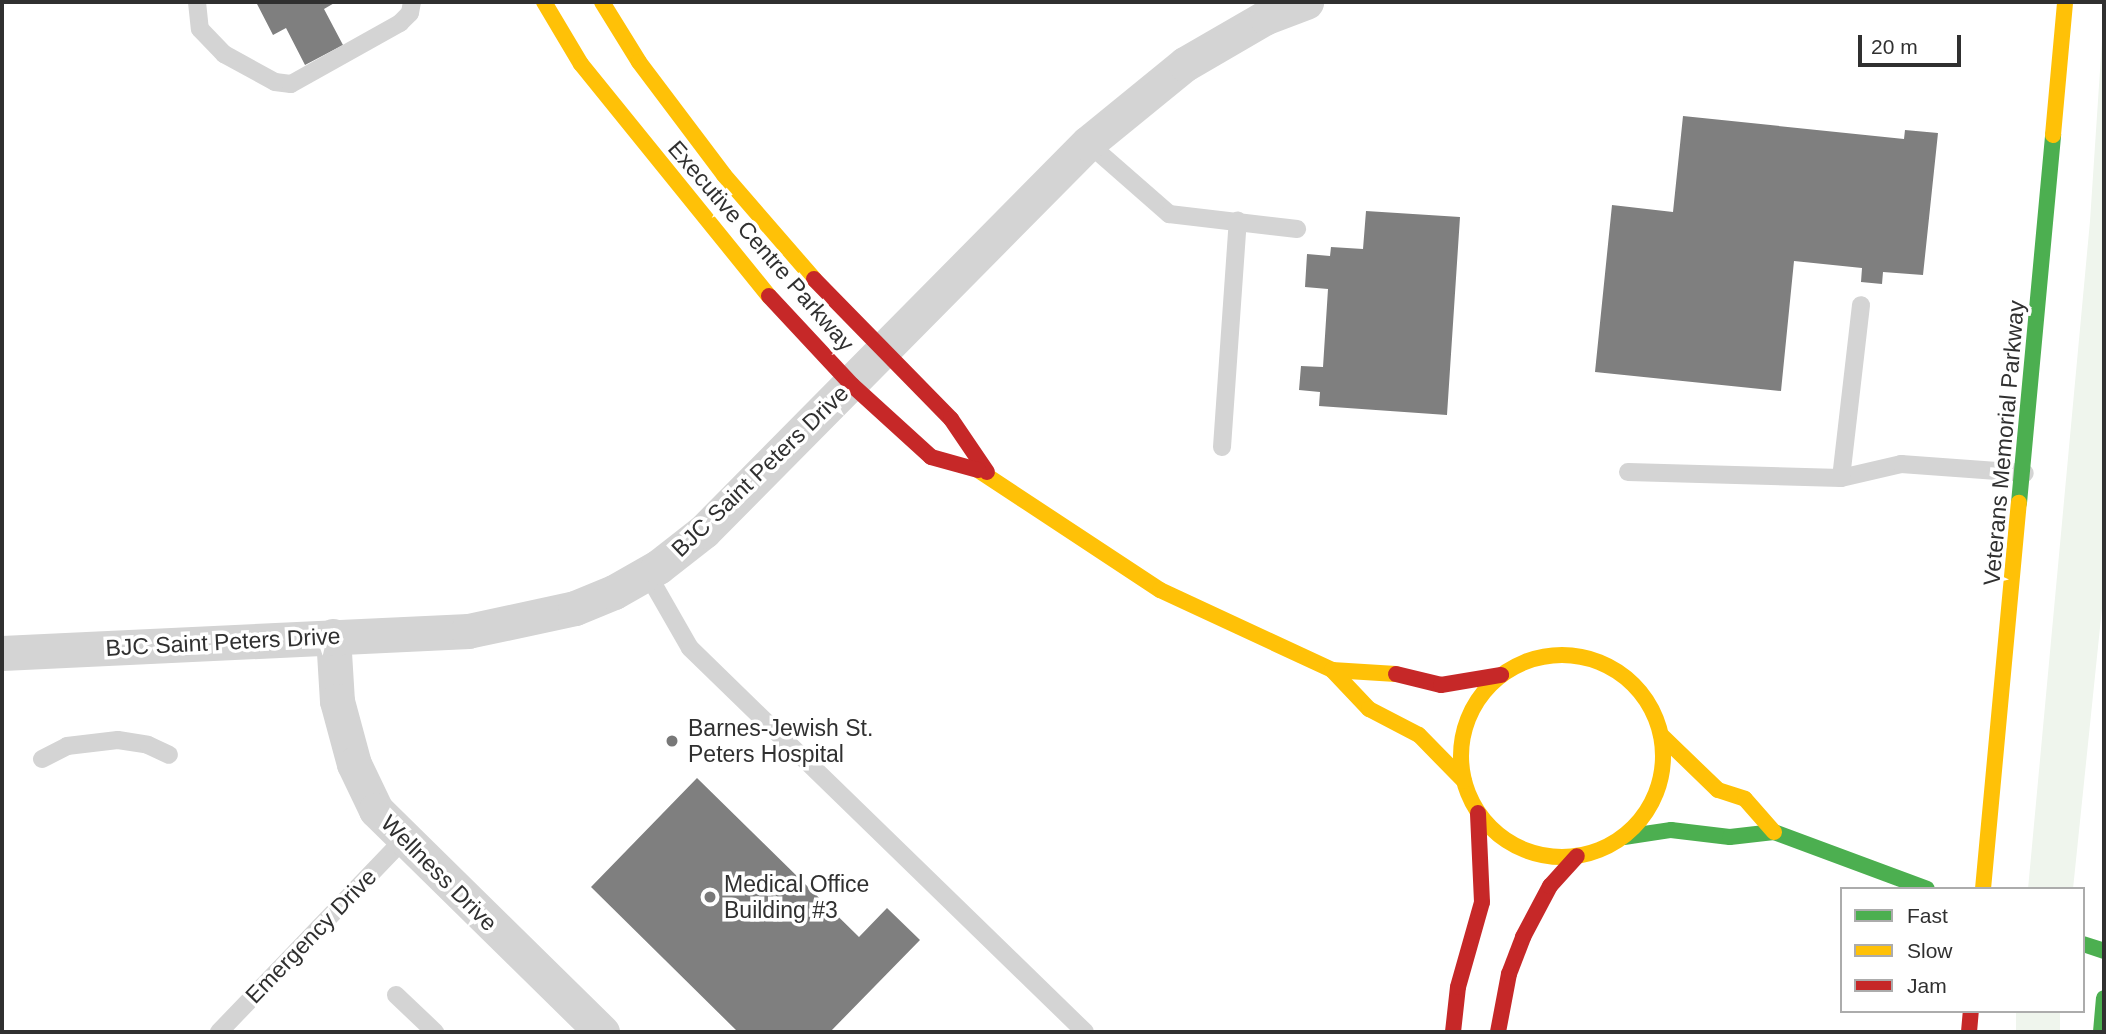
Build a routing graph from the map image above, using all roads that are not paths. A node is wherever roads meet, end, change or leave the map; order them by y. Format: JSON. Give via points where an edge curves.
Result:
{"nodes":[{"id":1,"x":197,"y":2,"type":"edge"},
{"id":2,"x":412,"y":2,"type":"edge"},
{"id":3,"x":544,"y":2,"type":"edge"},
{"id":4,"x":602,"y":2,"type":"edge"},
{"id":5,"x":1306,"y":2,"type":"edge"},
{"id":6,"x":2065,"y":2,"type":"edge"},
{"id":7,"x":1088,"y":143,"type":"junction"},
{"id":8,"x":1238,"y":222,"type":"junction"},
{"id":9,"x":1297,"y":229,"type":"dead end"},
{"id":10,"x":1861,"y":305,"type":"dead end"},
{"id":11,"x":884,"y":348,"type":"junction"},
{"id":12,"x":852,"y":385,"type":"junction"},
{"id":13,"x":1222,"y":447,"type":"dead end"},
{"id":14,"x":987,"y":472,"type":"junction"},
{"id":15,"x":1628,"y":472,"type":"dead end"},
{"id":16,"x":2025,"y":473,"type":"junction"},
{"id":17,"x":1841,"y":478,"type":"junction"},
{"id":18,"x":647,"y":573,"type":"junction"},
{"id":19,"x":333,"y":636,"type":"junction"},
{"id":20,"x":2,"y":653,"type":"edge"},
{"id":21,"x":1332,"y":670,"type":"junction"},
{"id":22,"x":1501,"y":675,"type":"junction"},
{"id":23,"x":1661,"y":736,"type":"junction"},
{"id":24,"x":169,"y":755,"type":"dead end"},
{"id":25,"x":42,"y":759,"type":"dead end"},
{"id":26,"x":1464,"y":781,"type":"junction"},
{"id":27,"x":1478,"y":813,"type":"junction"},
{"id":28,"x":1774,"y":832,"type":"junction"},
{"id":29,"x":1623,"y":837,"type":"junction"},
{"id":30,"x":403,"y":840,"type":"junction"},
{"id":31,"x":1577,"y":856,"type":"junction"},
{"id":32,"x":1921,"y":887,"type":"edge"},
{"id":33,"x":1983,"y":887,"type":"edge"},
{"id":34,"x":2085,"y":945,"type":"edge"},
{"id":35,"x":2104,"y":951,"type":"edge"},
{"id":36,"x":396,"y":995,"type":"dead end"},
{"id":37,"x":2104,"y":998,"type":"edge"},
{"id":38,"x":1971,"y":1013,"type":"edge"},
{"id":39,"x":219,"y":1032,"type":"edge"},
{"id":40,"x":435,"y":1032,"type":"edge"},
{"id":41,"x":602,"y":1032,"type":"edge"},
{"id":42,"x":1085,"y":1032,"type":"edge"},
{"id":43,"x":1453,"y":1032,"type":"edge"},
{"id":44,"x":1498,"y":1032,"type":"edge"},
{"id":45,"x":1969,"y":1032,"type":"edge"},
{"id":46,"x":2101,"y":1032,"type":"edge"}],
"edges":[{"from":1,"to":2,"type":"lane","via":[[200,29],[224,54],[275,82],[291,84],[400,23],[410,13]]},
{"from":3,"to":12,"type":"main road","name":"Executive Centre Parkway","via":[[581,64],[643,144],[743,267]]},
{"from":4,"to":11,"type":"main road","name":"Executive Centre Parkway","via":[[639,62],[723,175],[808,273]]},
{"from":5,"to":7,"type":"street","name":"BJC Saint Peters Drive","via":[[1266,17],[1185,64]]},
{"from":6,"to":16,"type":"main road","name":"Veterans Memorial Parkway"},
{"from":7,"to":8,"type":"lane","via":[[1169,214]]},
{"from":7,"to":11,"type":"street","name":"BJC Saint Peters Drive"},
{"from":8,"to":9,"type":"lane"},
{"from":8,"to":13,"type":"lane"},
{"from":10,"to":17,"type":"lane"},
{"from":11,"to":12,"type":"street","name":"BJC Saint Peters Drive"},
{"from":11,"to":14,"type":"main road","name":"Executive Centre Parkway","via":[[951,419]]},
{"from":12,"to":14,"type":"main road","name":"Executive Centre Parkway","via":[[931,457]]},
{"from":12,"to":18,"type":"street","name":"BJC Saint Peters Drive","via":[[704,531]]},
{"from":14,"to":21,"type":"main road","name":"Executive Centre Parkway","via":[[1160,590]]},
{"from":15,"to":17,"type":"lane"},
{"from":16,"to":17,"type":"lane","via":[[1901,464]]},
{"from":16,"to":33,"type":"main road","name":"Veterans Memorial Parkway"},
{"from":18,"to":19,"type":"street","name":"BJC Saint Peters Drive","via":[[576,608],[529,620],[468,631]]},
{"from":18,"to":42,"type":"lane","via":[[690,648]]},
{"from":19,"to":20,"type":"street","name":"BJC Saint Peters Drive"},
{"from":19,"to":30,"type":"street","name":"Wellness Drive","via":[[337,701],[354,764],[376,810]]},
{"from":21,"to":22,"type":"main road","name":"Executive Centre Parkway","via":[[1382,670],[1441,685]]},
{"from":21,"to":26,"type":"main road","name":"Executive Centre Parkway","via":[[1369,709],[1419,735]]},
{"from":22,"to":23,"type":"main road","via":[[1532,658],[1555,654],[1601,662],[1639,690]]},
{"from":22,"to":26,"type":"main road","via":[[1476,701],[1466,722],[1461,745]]},
{"from":23,"to":28,"type":"main road","via":[[1718,790],[1745,799]]},
{"from":23,"to":29,"type":"main road","via":[[1661,778],[1653,801]]},
{"from":24,"to":25,"type":"lane","via":[[148,745],[118,740],[67,746]]},
{"from":26,"to":27,"type":"main road"},
{"from":27,"to":31,"type":"main road","via":[[1512,845],[1534,854]]},
{"from":27,"to":43,"type":"main road","via":[[1482,902],[1458,988]]},
{"from":28,"to":29,"type":"main road","via":[[1730,837],[1671,830]]},
{"from":28,"to":32,"type":"main road"},
{"from":29,"to":31,"type":"main road"},
{"from":30,"to":39,"type":"lane","name":"Emergency Drive"},
{"from":30,"to":41,"type":"street","name":"Wellness Drive"},
{"from":31,"to":44,"type":"main road","via":[[1550,886],[1523,937],[1509,974]]},
{"from":34,"to":35,"type":"main road"},
{"from":36,"to":40,"type":"lane"},
{"from":37,"to":46,"type":"main road"},
{"from":38,"to":45,"type":"main road"}]}
